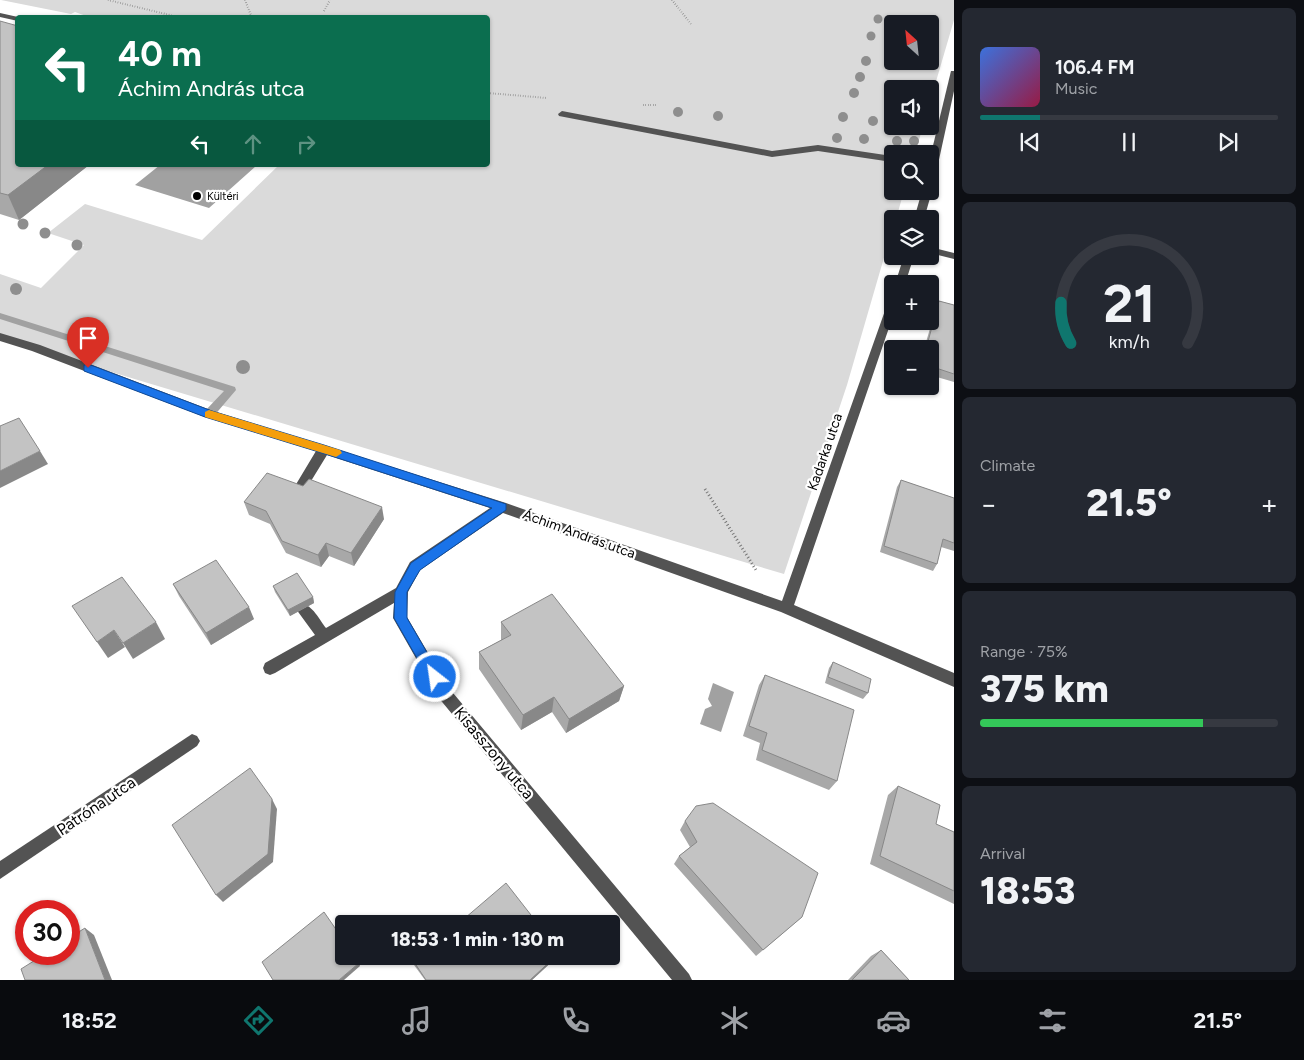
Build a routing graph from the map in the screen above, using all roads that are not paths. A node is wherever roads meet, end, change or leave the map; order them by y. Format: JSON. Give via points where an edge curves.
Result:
{"nodes":[{"id":1,"x":0,"y":15,"type":"edge"},
{"id":2,"x":15,"y":18,"type":"edge"},
{"id":3,"x":954,"y":73,"type":"edge"},
{"id":4,"x":562,"y":114,"type":"dead end"},
{"id":5,"x":936,"y":145,"type":"edge"},
{"id":6,"x":884,"y":158,"type":"edge"},
{"id":7,"x":939,"y":252,"type":"edge"},
{"id":8,"x":954,"y":256,"type":"edge"},
{"id":9,"x":884,"y":327,"type":"edge"},
{"id":10,"x":0,"y":337,"type":"edge"},
{"id":11,"x":324,"y":449,"type":"junction"},
{"id":12,"x":296,"y":495,"type":"edge"},
{"id":13,"x":502,"y":507,"type":"junction"},
{"id":14,"x":401,"y":592,"type":"junction"},
{"id":15,"x":782,"y":606,"type":"junction"},
{"id":16,"x":303,"y":609,"type":"edge"},
{"id":17,"x":324,"y":636,"type":"junction"},
{"id":18,"x":270,"y":668,"type":"dead end"},
{"id":19,"x":954,"y":680,"type":"edge"},
{"id":20,"x":192,"y":741,"type":"dead end"},
{"id":21,"x":0,"y":870,"type":"edge"},
{"id":22,"x":683,"y":980,"type":"edge"}],
"edges":[{"from":1,"to":2,"type":"street"},
{"from":3,"to":5,"type":"street"},
{"from":4,"to":6,"type":"street","via":[[772,154],[818,148]]},
{"from":7,"to":8,"type":"street"},
{"from":9,"to":15,"type":"street","name":"Kadarka utca"},
{"from":10,"to":11,"type":"street","name":"Áchim András utca","via":[[209,414]]},
{"from":11,"to":12,"type":"street"},
{"from":11,"to":13,"type":"street","name":"Áchim András utca"},
{"from":13,"to":14,"type":"street","name":"Kisasszony utca","via":[[415,566]]},
{"from":13,"to":15,"type":"street","name":"Áchim András utca"},
{"from":14,"to":17,"type":"street"},
{"from":14,"to":22,"type":"street","name":"Kisasszony utca","via":[[400,618],[443,692]]},
{"from":15,"to":19,"type":"street","name":"Áchim András utca"},
{"from":16,"to":17,"type":"street"},
{"from":17,"to":18,"type":"street"},
{"from":20,"to":21,"type":"street","name":"Patróna utca"}]}
